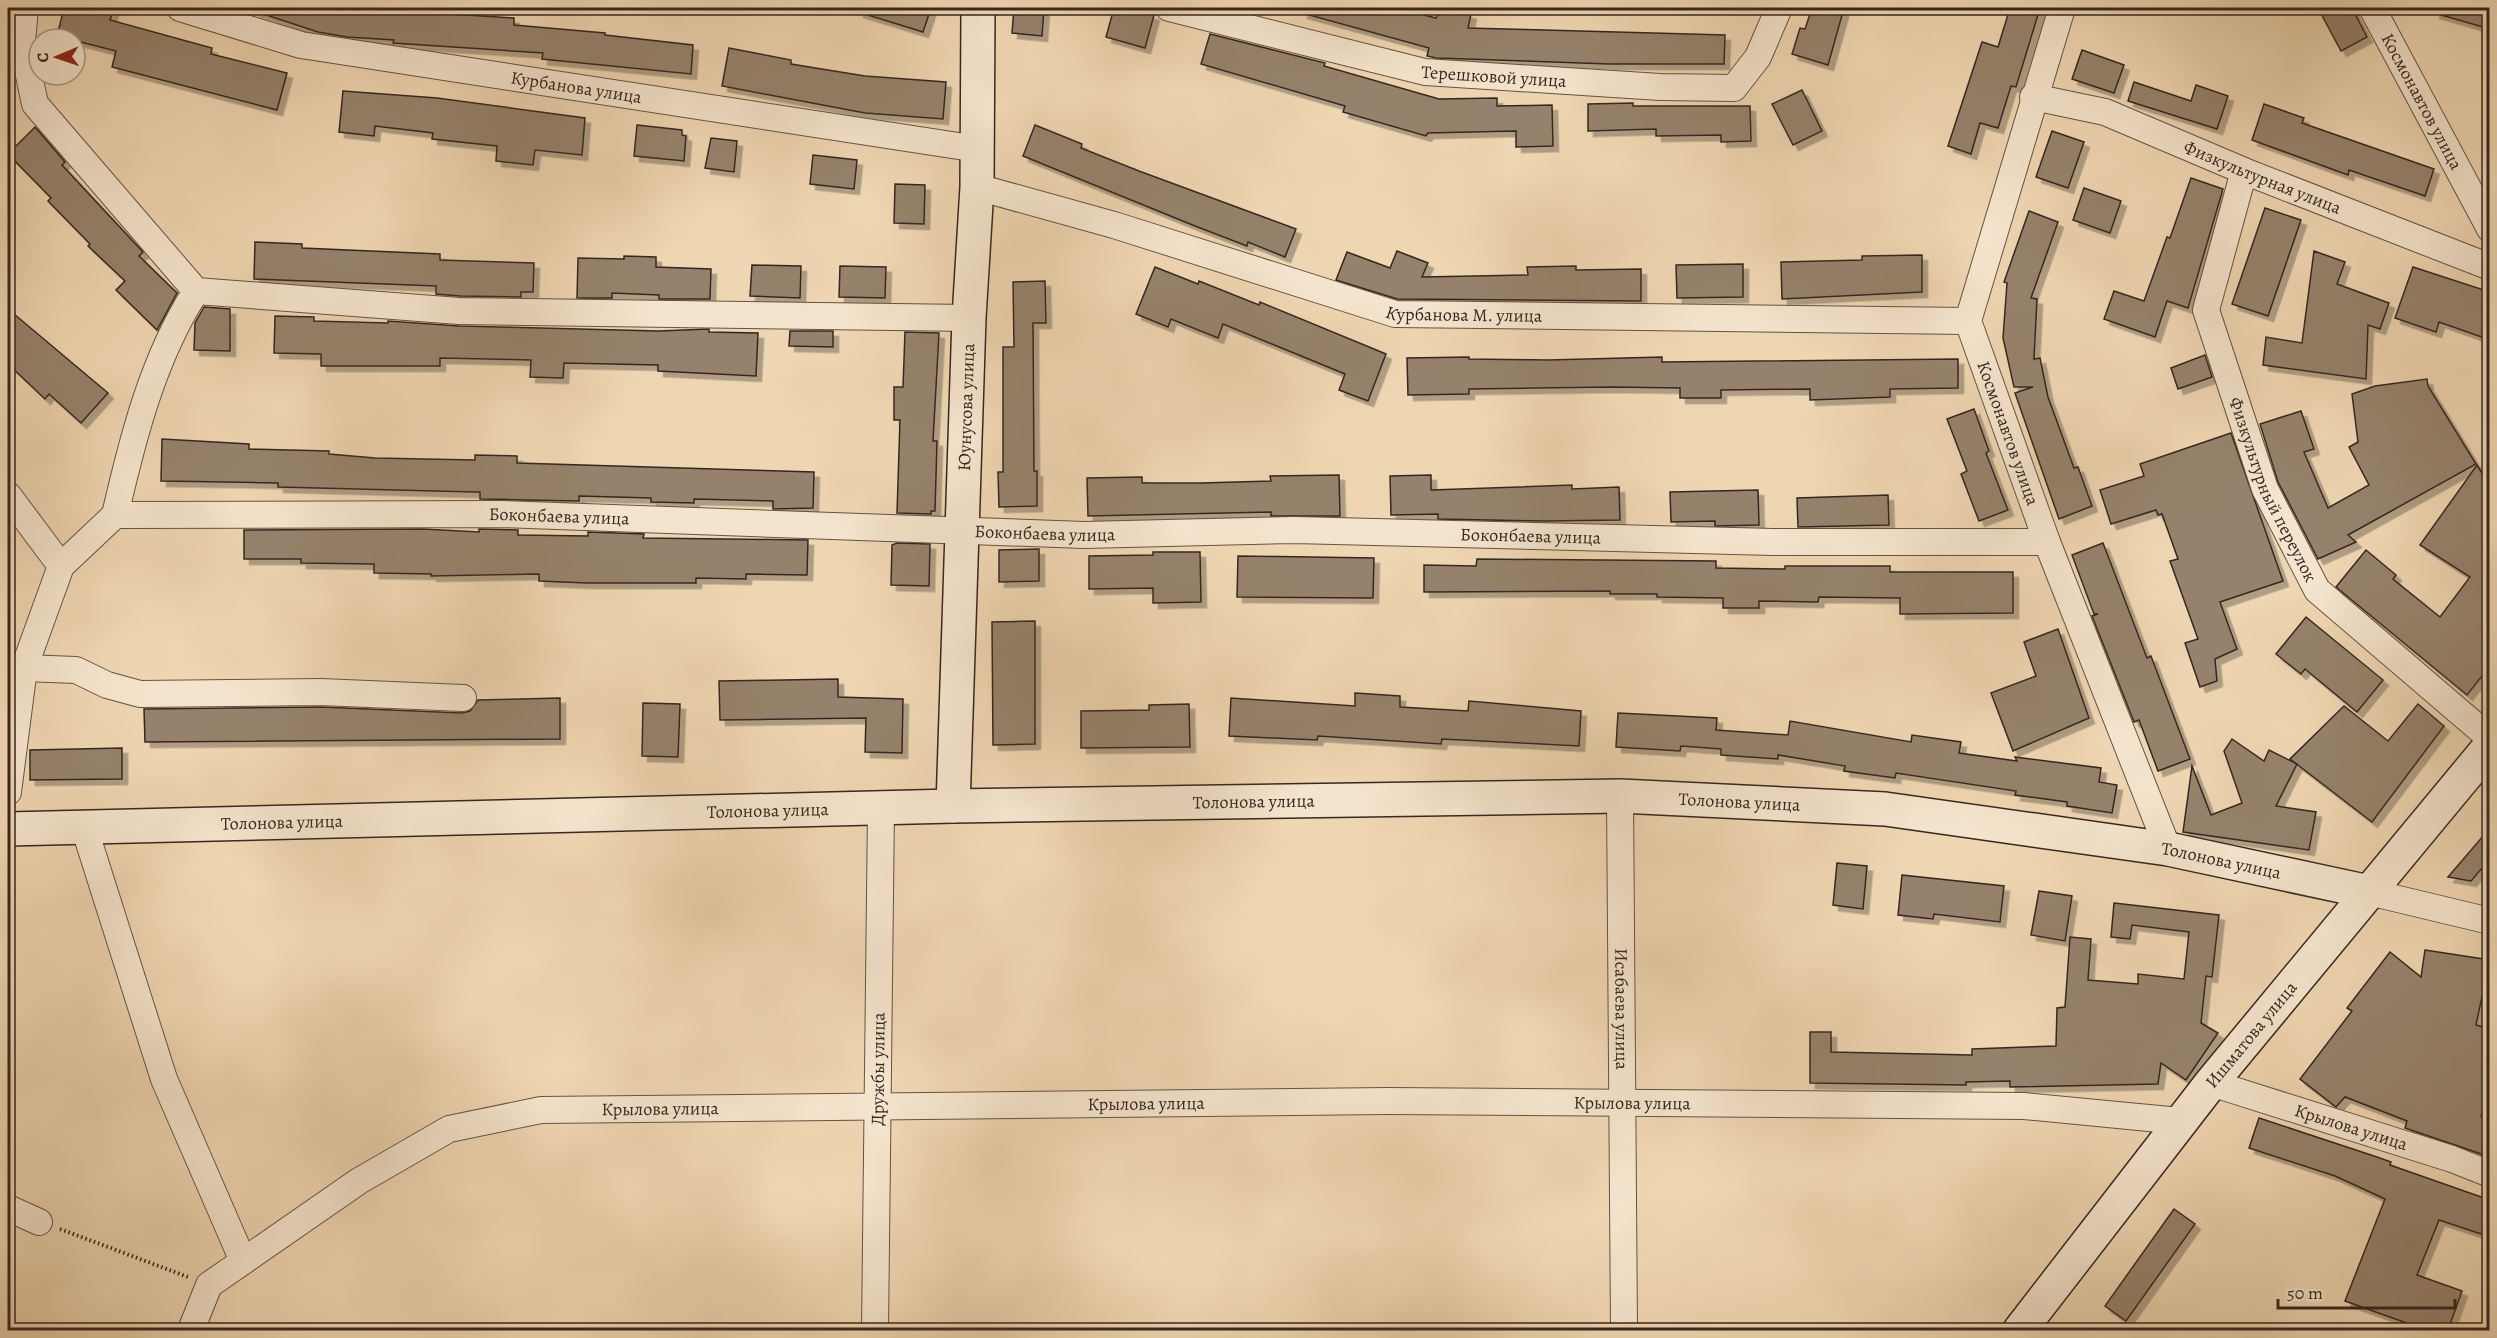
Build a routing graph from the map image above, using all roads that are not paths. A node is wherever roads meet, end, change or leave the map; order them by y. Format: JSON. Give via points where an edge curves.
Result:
{"nodes":[{"id":1,"x":25,"y":8,"type":"edge"},
{"id":2,"x":180,"y":8,"type":"edge"},
{"id":3,"x":978,"y":8,"type":"edge"},
{"id":4,"x":1169,"y":8,"type":"edge"},
{"id":5,"x":1779,"y":8,"type":"edge"},
{"id":6,"x":2062,"y":8,"type":"edge"},
{"id":7,"x":2372,"y":8,"type":"edge"},
{"id":8,"x":1201,"y":12,"type":"edge"},
{"id":9,"x":2033,"y":97,"type":"junction"},
{"id":10,"x":978,"y":149,"type":"junction"},
{"id":11,"x":2244,"y":171,"type":"junction"},
{"id":12,"x":977,"y":187,"type":"junction"},
{"id":13,"x":2490,"y":229,"type":"edge"},
{"id":14,"x":2490,"y":267,"type":"edge"},
{"id":15,"x":196,"y":291,"type":"junction"},
{"id":16,"x":969,"y":318,"type":"junction"},
{"id":17,"x":1968,"y":321,"type":"junction"},
{"id":18,"x":8,"y":495,"type":"edge"},
{"id":19,"x":115,"y":515,"type":"junction"},
{"id":20,"x":962,"y":529,"type":"junction"},
{"id":21,"x":2047,"y":542,"type":"junction"},
{"id":22,"x":61,"y":566,"type":"junction"},
{"id":23,"x":24,"y":668,"type":"junction"},
{"id":24,"x":463,"y":698,"type":"dead end"},
{"id":25,"x":2490,"y":738,"type":"edge"},
{"id":26,"x":2490,"y":746,"type":"edge"},
{"id":27,"x":8,"y":792,"type":"edge"},
{"id":28,"x":1620,"y":796,"type":"junction"},
{"id":29,"x":953,"y":806,"type":"junction"},
{"id":30,"x":881,"y":808,"type":"junction"},
{"id":31,"x":84,"y":827,"type":"junction"},
{"id":32,"x":8,"y":829,"type":"edge"},
{"id":33,"x":2168,"y":849,"type":"junction"},
{"id":34,"x":2369,"y":892,"type":"junction"},
{"id":35,"x":2490,"y":921,"type":"edge"},
{"id":36,"x":2211,"y":1083,"type":"junction"},
{"id":37,"x":1621,"y":1103,"type":"junction"},
{"id":38,"x":878,"y":1105,"type":"junction"},
{"id":39,"x":2180,"y":1122,"type":"junction"},
{"id":40,"x":2490,"y":1174,"type":"edge"},
{"id":41,"x":8,"y":1208,"type":"edge"},
{"id":42,"x":39,"y":1222,"type":"road end"},
{"id":43,"x":243,"y":1261,"type":"junction"},
{"id":44,"x":191,"y":1330,"type":"edge"},
{"id":45,"x":875,"y":1330,"type":"edge"},
{"id":46,"x":1624,"y":1330,"type":"edge"},
{"id":47,"x":2020,"y":1330,"type":"edge"}],
"edges":[{"from":1,"to":15,"type":"street","via":[[22,42],[35,104]]},
{"from":2,"to":10,"type":"street","name":"Курбанова улица","via":[[301,45]]},
{"from":3,"to":10,"type":"main road","name":"Юунусова улица"},
{"from":4,"to":8,"type":"street","name":"Терешковой улица"},
{"from":5,"to":8,"type":"street","name":"Терешковой улица","via":[[1758,57],[1734,88],[1425,72]]},
{"from":6,"to":9,"type":"street"},
{"from":7,"to":13,"type":"street","name":"Космонавтов улица"},
{"from":9,"to":11,"type":"street","name":"Физкультурная улица","via":[[2105,112]]},
{"from":9,"to":17,"type":"street"},
{"from":10,"to":12,"type":"main road","name":"Юунусова улица"},
{"from":11,"to":14,"type":"street","name":"Физкультурная улица"},
{"from":11,"to":25,"type":"street","name":"Физкультурный переулок","via":[[2206,310],[2265,489],[2317,590]]},
{"from":12,"to":16,"type":"main road","name":"Юунусова улица"},
{"from":12,"to":17,"type":"street","name":"Курбанова М. улица","via":[[1113,225],[1395,314]]},
{"from":15,"to":16,"type":"street","via":[[459,311]]},
{"from":15,"to":19,"type":"street","via":[[163,352],[130,449]]},
{"from":16,"to":20,"type":"main road","name":"Юунусова улица"},
{"from":17,"to":21,"type":"street","name":"Космонавтов улица"},
{"from":18,"to":22,"type":"street"},
{"from":19,"to":20,"type":"street","name":"Боконбаева улица","via":[[501,514]]},
{"from":19,"to":22,"type":"street"},
{"from":20,"to":21,"type":"street","name":"Боконбаева улица","via":[[1084,535],[1294,530],[1773,542]]},
{"from":20,"to":29,"type":"main road","name":"Юунусова улица"},
{"from":21,"to":33,"type":"street","name":"Космонавтов улица"},
{"from":22,"to":23,"type":"street"},
{"from":23,"to":24,"type":"street","via":[[76,670],[107,685],[140,694],[321,692]]},
{"from":23,"to":27,"type":"street"},
{"from":26,"to":34,"type":"main road","name":"Ишматова улица"},
{"from":28,"to":29,"type":"main road","name":"Толонова улица"},
{"from":28,"to":33,"type":"main road","name":"Толонова улица","via":[[1885,809]]},
{"from":28,"to":37,"type":"street","name":"Исабаева улица"},
{"from":29,"to":30,"type":"main road","name":"Толонова улица"},
{"from":30,"to":31,"type":"main road","name":"Толонова улица"},
{"from":30,"to":38,"type":"street","name":"Дружбы улица"},
{"from":31,"to":32,"type":"main road","name":"Толонова улица"},
{"from":31,"to":43,"type":"street","via":[[164,1079]]},
{"from":33,"to":34,"type":"main road","name":"Толонова улица"},
{"from":34,"to":35,"type":"street","name":"Толонова улица"},
{"from":34,"to":36,"type":"main road","name":"Ишматова улица"},
{"from":36,"to":39,"type":"main road","name":"Ишматова улица"},
{"from":36,"to":40,"type":"street","name":"Крылова улица"},
{"from":37,"to":38,"type":"street","name":"Крылова улица"},
{"from":37,"to":39,"type":"street","name":"Крылова улица","via":[[2024,1106]]},
{"from":37,"to":46,"type":"street","name":"Исабаева улица"},
{"from":38,"to":43,"type":"street","name":"Крылова улица","via":[[542,1110],[448,1129],[359,1181]]},
{"from":38,"to":45,"type":"street","name":"Дружбы улица"},
{"from":39,"to":47,"type":"main road","name":"Ишматова улица"},
{"from":41,"to":42,"type":"street"},
{"from":43,"to":44,"type":"street","name":"Крылова улица","via":[[209,1285]]}]}
